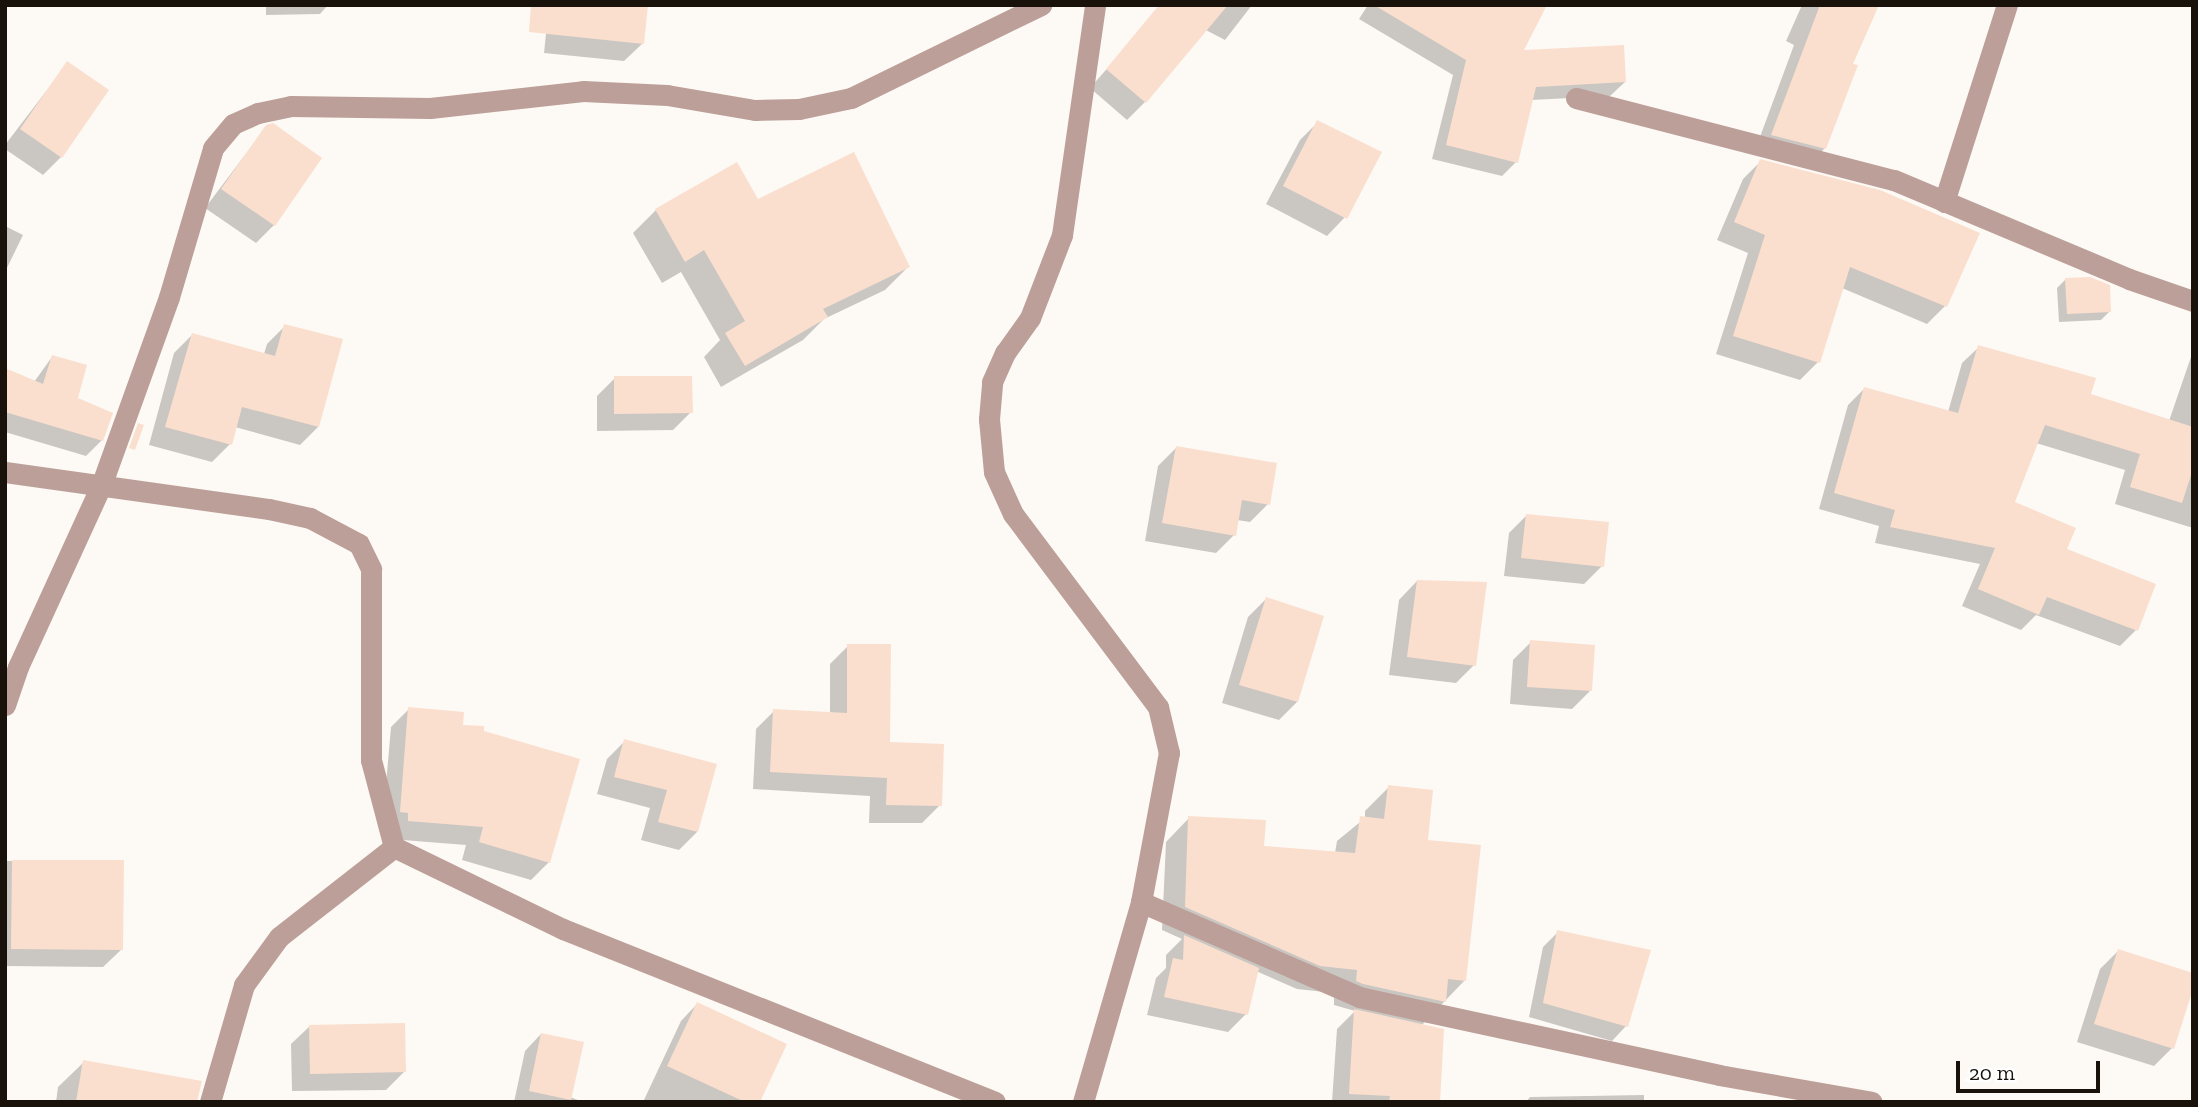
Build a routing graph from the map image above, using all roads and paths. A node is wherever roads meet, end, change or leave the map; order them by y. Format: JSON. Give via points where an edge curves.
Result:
{"nodes":[{"id":1,"x":1095,"y":5,"type":"edge"},
{"id":2,"x":2007,"y":5,"type":"edge"},
{"id":3,"x":1031,"y":7,"type":"edge"},
{"id":4,"x":1576,"y":98,"type":"dead end"},
{"id":5,"x":1944,"y":202,"type":"junction"},
{"id":6,"x":2193,"y":301,"type":"edge"},
{"id":7,"x":5,"y":472,"type":"edge"},
{"id":8,"x":101,"y":486,"type":"junction"},
{"id":9,"x":5,"y":705,"type":"edge"},
{"id":10,"x":394,"y":847,"type":"junction"},
{"id":11,"x":1141,"y":902,"type":"junction"},
{"id":12,"x":210,"y":1102,"type":"edge"},
{"id":13,"x":995,"y":1102,"type":"edge"},
{"id":14,"x":1083,"y":1102,"type":"edge"},
{"id":15,"x":1872,"y":1102,"type":"edge"}],
"edges":[{"from":1,"to":11,"type":"street","via":[[1062,235],[1030,318],[992,382],[989,419],[994,472],[1013,513],[1158,707],[1169,754]]},
{"from":2,"to":5,"type":"street"},
{"from":3,"to":8,"type":"street","via":[[851,98],[799,109],[755,110],[667,95],[583,91],[430,108],[291,106],[233,124],[213,148],[169,298]]},
{"from":4,"to":5,"type":"street","via":[[1894,180]]},
{"from":5,"to":6,"type":"street"},
{"from":7,"to":8,"type":"street"},
{"from":8,"to":9,"type":"street","via":[[32,634]]},
{"from":8,"to":10,"type":"street","via":[[310,518],[359,544],[371,569],[371,760]]},
{"from":10,"to":12,"type":"street","via":[[279,937],[244,985]]},
{"from":10,"to":13,"type":"street","via":[[563,929]]},
{"from":11,"to":14,"type":"street"},
{"from":11,"to":15,"type":"street","via":[[1359,997],[1719,1075]]}]}
